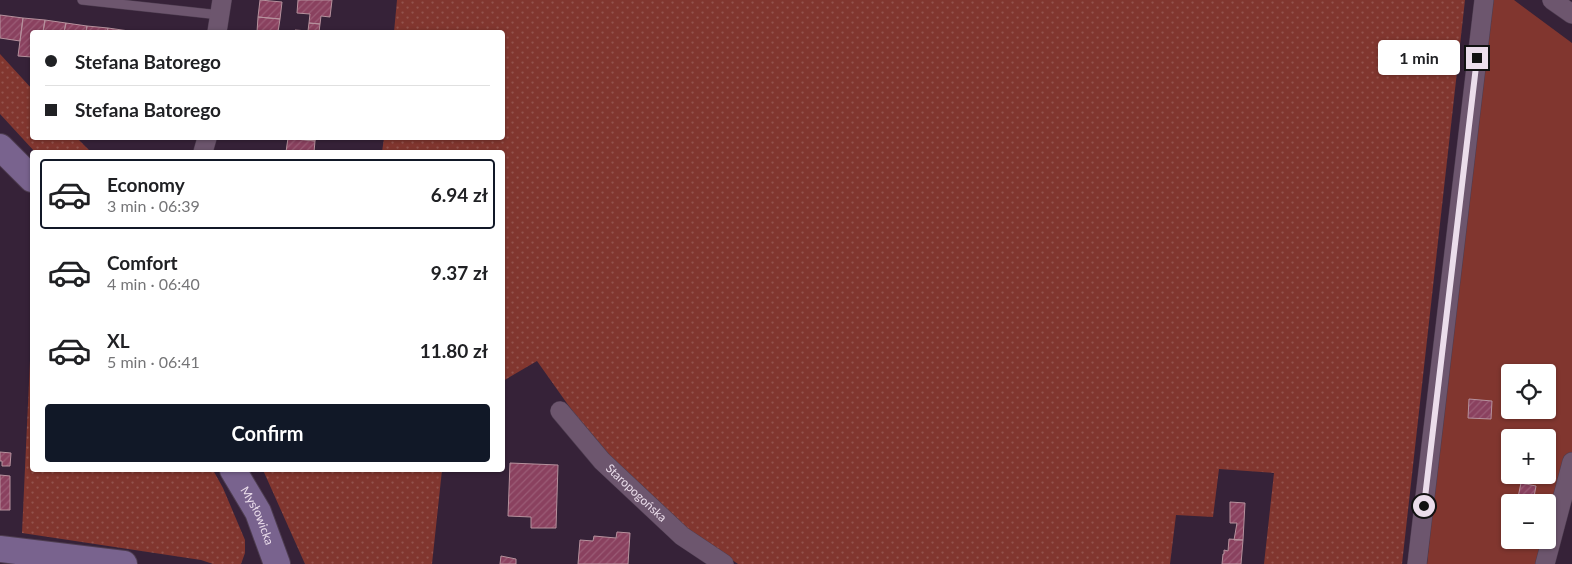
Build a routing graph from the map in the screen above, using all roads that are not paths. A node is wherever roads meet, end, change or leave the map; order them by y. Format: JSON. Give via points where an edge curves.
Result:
{"nodes":[{"id":1,"x":82,"y":0,"type":"edge"},
{"id":2,"x":1484,"y":0,"type":"edge"},
{"id":3,"x":1552,"y":0,"type":"edge"},
{"id":4,"x":1572,"y":14,"type":"edge"},
{"id":5,"x":220,"y":16,"type":"edge"},
{"id":6,"x":0,"y":147,"type":"edge"},
{"id":7,"x":30,"y":177,"type":"edge"},
{"id":8,"x":560,"y":411,"type":"dead end"},
{"id":9,"x":1572,"y":462,"type":"edge"},
{"id":10,"x":234,"y":472,"type":"edge"},
{"id":11,"x":0,"y":549,"type":"edge"},
{"id":12,"x":124,"y":564,"type":"edge"},
{"id":13,"x":277,"y":564,"type":"edge"},
{"id":14,"x":724,"y":564,"type":"edge"},
{"id":15,"x":1417,"y":564,"type":"edge"},
{"id":16,"x":1545,"y":564,"type":"edge"}],
"edges":[{"from":1,"to":5,"type":"lane"},
{"from":2,"to":15,"type":"street"},
{"from":3,"to":4,"type":"street"},
{"from":6,"to":7,"type":"street"},
{"from":8,"to":14,"type":"street","name":"Staropogońska","via":[[602,461],[669,524]]},
{"from":9,"to":16,"type":"street"},
{"from":10,"to":13,"type":"street","name":"Mysłowicka","via":[[258,512]]},
{"from":11,"to":12,"type":"street"}]}
